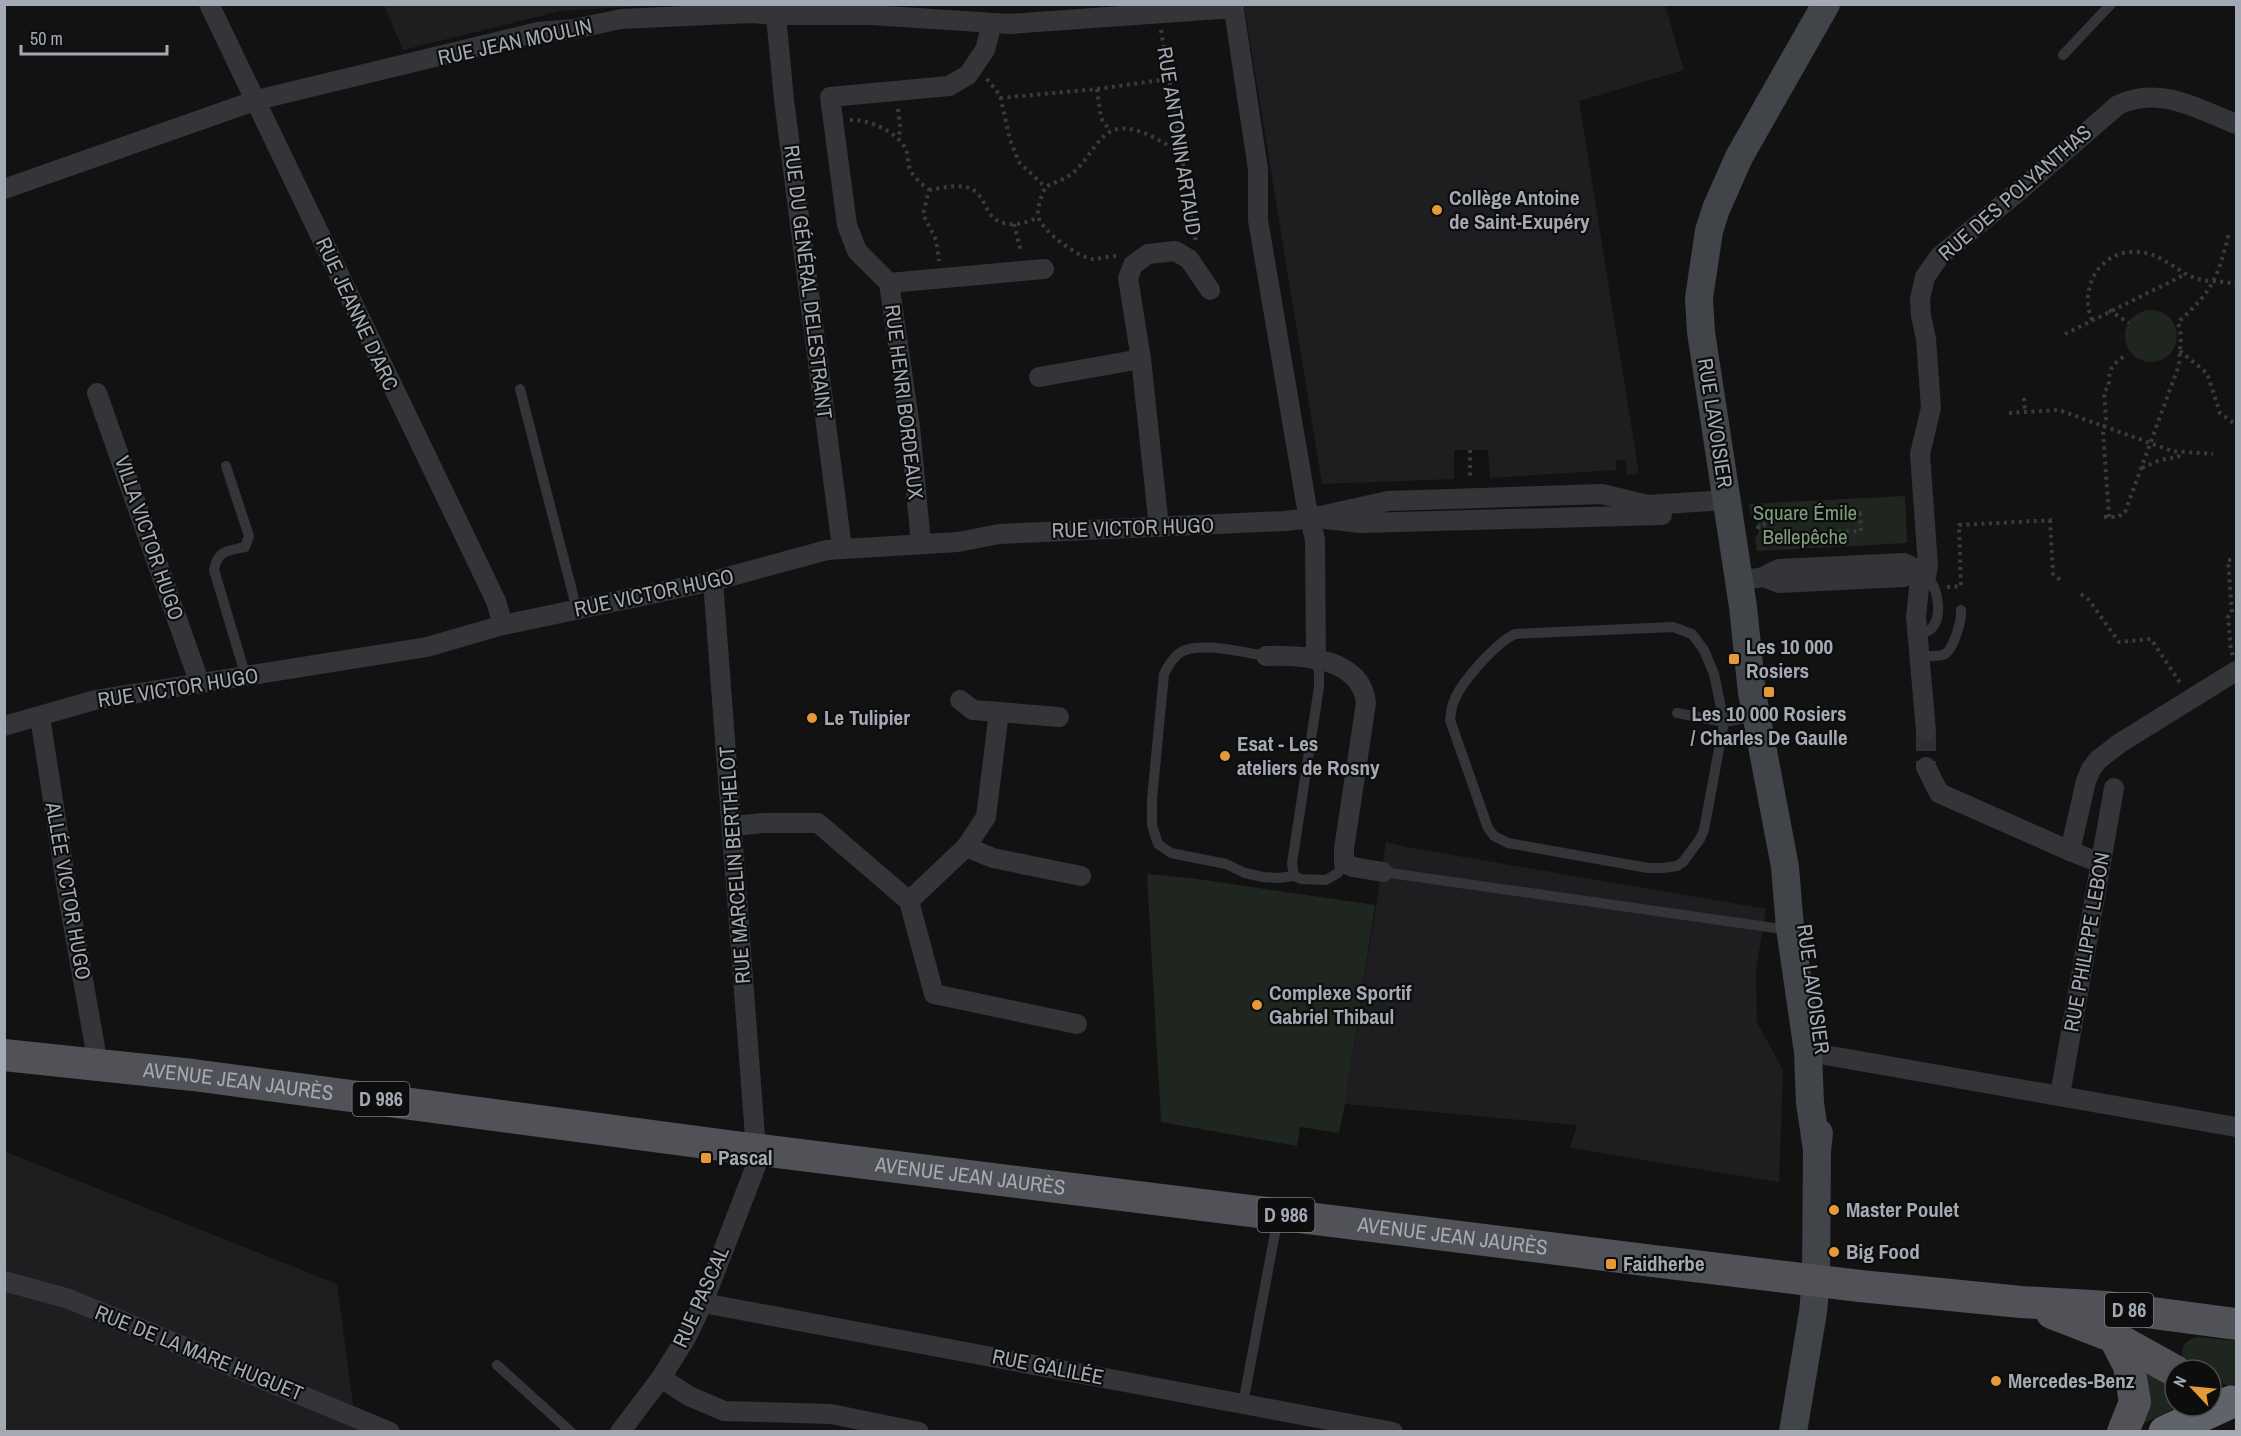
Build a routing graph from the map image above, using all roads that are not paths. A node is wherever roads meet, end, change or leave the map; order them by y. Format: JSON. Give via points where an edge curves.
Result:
{"nodes":[{"id":1,"x":209,"y":4,"type":"edge"},
{"id":2,"x":1827,"y":4,"type":"edge"},
{"id":3,"x":2111,"y":4,"type":"edge"},
{"id":4,"x":1233,"y":6,"type":"edge"},
{"id":5,"x":854,"y":10,"type":"edge"},
{"id":6,"x":776,"y":15,"type":"junction"},
{"id":7,"x":992,"y":23,"type":"junction"},
{"id":8,"x":2063,"y":55,"type":"dead end"},
{"id":9,"x":257,"y":100,"type":"junction"},
{"id":10,"x":2236,"y":124,"type":"edge"},
{"id":11,"x":4,"y":189,"type":"edge"},
{"id":12,"x":1044,"y":268,"type":"dead end"},
{"id":13,"x":889,"y":284,"type":"junction"},
{"id":14,"x":1210,"y":291,"type":"dead end"},
{"id":15,"x":1141,"y":359,"type":"junction"},
{"id":16,"x":1040,"y":376,"type":"dead end"},
{"id":17,"x":520,"y":389,"type":"dead end"},
{"id":18,"x":97,"y":393,"type":"dead end"},
{"id":19,"x":226,"y":466,"type":"dead end"},
{"id":20,"x":1728,"y":506,"type":"junction"},
{"id":21,"x":1311,"y":518,"type":"junction"},
{"id":22,"x":1159,"y":526,"type":"junction"},
{"id":23,"x":921,"y":544,"type":"junction"},
{"id":24,"x":842,"y":548,"type":"junction"},
{"id":25,"x":1926,"y":575,"type":"junction"},
{"id":26,"x":1751,"y":579,"type":"junction"},
{"id":27,"x":714,"y":581,"type":"junction"},
{"id":28,"x":577,"y":610,"type":"junction"},
{"id":29,"x":1961,"y":610,"type":"dead end"},
{"id":30,"x":503,"y":625,"type":"junction"},
{"id":31,"x":1266,"y":656,"type":"joint"},
{"id":32,"x":1921,"y":656,"type":"junction"},
{"id":33,"x":1316,"y":660,"type":"junction"},
{"id":34,"x":2236,"y":671,"type":"edge"},
{"id":35,"x":246,"y":677,"type":"junction"},
{"id":36,"x":200,"y":684,"type":"junction"},
{"id":37,"x":960,"y":700,"type":"dead end"},
{"id":38,"x":999,"y":712,"type":"junction"},
{"id":39,"x":1677,"y":713,"type":"dead end"},
{"id":40,"x":1757,"y":716,"type":"junction"},
{"id":41,"x":40,"y":717,"type":"junction"},
{"id":42,"x":1059,"y":717,"type":"dead end"},
{"id":43,"x":1724,"y":722,"type":"junction"},
{"id":44,"x":4,"y":726,"type":"edge"},
{"id":45,"x":1926,"y":731,"type":"tunnel mouth"},
{"id":46,"x":1926,"y":767,"type":"tunnel mouth"},
{"id":47,"x":2114,"y":788,"type":"dead end"},
{"id":48,"x":732,"y":826,"type":"junction"},
{"id":49,"x":966,"y":847,"type":"junction"},
{"id":50,"x":2070,"y":851,"type":"junction"},
{"id":51,"x":1344,"y":863,"type":"junction"},
{"id":52,"x":2100,"y":863,"type":"junction"},
{"id":53,"x":1785,"y":867,"type":"junction"},
{"id":54,"x":1383,"y":872,"type":"joint"},
{"id":55,"x":1081,"y":876,"type":"dead end"},
{"id":56,"x":1294,"y":876,"type":"junction"},
{"id":57,"x":909,"y":901,"type":"junction"},
{"id":58,"x":1790,"y":931,"type":"junction"},
{"id":59,"x":1077,"y":1024,"type":"dead end"},
{"id":60,"x":1815,"y":1053,"type":"junction"},
{"id":61,"x":4,"y":1055,"type":"edge"},
{"id":62,"x":95,"y":1065,"type":"junction"},
{"id":63,"x":2060,"y":1095,"type":"junction"},
{"id":64,"x":2236,"y":1127,"type":"edge"},
{"id":65,"x":757,"y":1149,"type":"junction"},
{"id":66,"x":1279,"y":1214,"type":"junction"},
{"id":67,"x":1816,"y":1279,"type":"junction"},
{"id":68,"x":4,"y":1281,"type":"edge"},
{"id":69,"x":2021,"y":1302,"type":"junction"},
{"id":70,"x":703,"y":1303,"type":"junction"},
{"id":71,"x":2236,"y":1324,"type":"edge"},
{"id":72,"x":2236,"y":1335,"type":"edge"},
{"id":73,"x":2115,"y":1337,"type":"junction"},
{"id":74,"x":2171,"y":1358,"type":"edge"},
{"id":75,"x":2163,"y":1364,"type":"edge"},
{"id":76,"x":497,"y":1365,"type":"dead end"},
{"id":77,"x":661,"y":1378,"type":"junction"},
{"id":78,"x":2229,"y":1399,"type":"edge"},
{"id":79,"x":1243,"y":1404,"type":"junction"},
{"id":80,"x":390,"y":1431,"type":"edge"},
{"id":81,"x":571,"y":1431,"type":"edge"},
{"id":82,"x":620,"y":1431,"type":"edge"},
{"id":83,"x":919,"y":1431,"type":"edge"},
{"id":84,"x":1392,"y":1431,"type":"edge"},
{"id":85,"x":1793,"y":1431,"type":"edge"},
{"id":86,"x":2123,"y":1431,"type":"edge"},
{"id":87,"x":2165,"y":1431,"type":"edge"}],
"edges":[{"from":1,"to":9,"type":"street","name":"RUE JEANNE D'ARC"},
{"from":2,"to":20,"type":"street","name":"RUE LAVOISIER","via":[[1739,157],[1709,231],[1699,308]]},
{"from":3,"to":8,"type":"lane"},
{"from":4,"to":7,"type":"street","name":"RUE JEAN MOULIN","via":[[1158,15]]},
{"from":4,"to":21,"type":"street","via":[[1258,169],[1258,220]]},
{"from":5,"to":6,"type":"street","name":"RUE JEAN MOULIN"},
{"from":5,"to":7,"type":"street","name":"RUE JEAN MOULIN"},
{"from":6,"to":9,"type":"street","name":"RUE JEAN MOULIN","via":[[621,19],[538,32]]},
{"from":6,"to":24,"type":"street","name":"RUE DU GÉNÉRAL DELESTRAINT"},
{"from":7,"to":13,"type":"street","name":"RUE HENRI BORDEAUX","via":[[985,50],[968,75],[949,86],[830,97],[847,225],[857,251]]},
{"from":9,"to":11,"type":"street","name":"RUE JEAN MOULIN"},
{"from":9,"to":30,"type":"street","name":"RUE JEANNE D'ARC","via":[[496,601]]},
{"from":10,"to":25,"type":"street","name":"RUE DES POLYANTHAS","via":[[2169,99],[2146,96],[2127,100],[1931,266],[1920,299],[1931,408],[1920,454],[1928,549]]},
{"from":12,"to":13,"type":"street"},
{"from":13,"to":23,"type":"street","name":"RUE HENRI BORDEAUX","via":[[910,427]]},
{"from":14,"to":15,"type":"street","name":"RUE ANTONIN ARTAUD","via":[[1189,259],[1174,251],[1148,254],[1133,265],[1128,278]]},
{"from":15,"to":16,"type":"street"},
{"from":15,"to":22,"type":"street"},
{"from":17,"to":28,"type":"lane"},
{"from":18,"to":36,"type":"street","name":"VILLA VICTOR HUGO"},
{"from":19,"to":35,"type":"lane","via":[[249,536],[245,547],[224,552],[216,559],[214,570]]},
{"from":20,"to":21,"type":"street","name":"RUE VICTOR HUGO","via":[[1372,523]]},
{"from":20,"to":21,"type":"street","name":"RUE VICTOR HUGO","via":[[1648,505],[1602,494],[1388,501]]},
{"from":20,"to":26,"type":"street","name":"RUE LAVOISIER"},
{"from":21,"to":22,"type":"street","name":"RUE VICTOR HUGO"},
{"from":21,"to":33,"type":"street","via":[[1315,539]]},
{"from":22,"to":23,"type":"street","name":"RUE VICTOR HUGO","via":[[999,534]]},
{"from":23,"to":24,"type":"street","name":"RUE VICTOR HUGO"},
{"from":24,"to":27,"type":"street","name":"RUE VICTOR HUGO"},
{"from":25,"to":26,"type":"street","via":[[1904,563],[1779,569]]},
{"from":25,"to":32,"type":"street","name":"RUE DES POLYANTHAS","via":[[1917,598]]},
{"from":26,"to":40,"type":"street","name":"RUE LAVOISIER","via":[[1749,673]]},
{"from":27,"to":28,"type":"street","name":"RUE VICTOR HUGO"},
{"from":27,"to":48,"type":"street","name":"RUE MARCELIN BERTHELOT"},
{"from":28,"to":30,"type":"street","name":"RUE VICTOR HUGO"},
{"from":29,"to":32,"type":"lane","via":[[1949,650]]},
{"from":30,"to":35,"type":"street","name":"RUE VICTOR HUGO","via":[[427,647]]},
{"from":31,"to":33,"type":"street","via":[[1296,655]]},
{"from":31,"to":56,"type":"lane","via":[[1190,648],[1181,651],[1169,664],[1164,674],[1152,825],[1158,844],[1171,853],[1226,864],[1245,873]]},
{"from":32,"to":45,"type":"street","name":"RUE DES POLYANTHAS"},
{"from":33,"to":51,"type":"street","via":[[1343,668],[1362,684],[1365,692]]},
{"from":33,"to":56,"type":"lane","via":[[1319,687],[1292,863]]},
{"from":34,"to":50,"type":"street","via":[[2120,743],[2094,764],[2086,781]]},
{"from":35,"to":36,"type":"street","name":"RUE VICTOR HUGO"},
{"from":36,"to":41,"type":"street","name":"RUE VICTOR HUGO","via":[[95,700]]},
{"from":37,"to":38,"type":"street","via":[[973,710]]},
{"from":38,"to":42,"type":"street"},
{"from":38,"to":49,"type":"street","via":[[986,817]]},
{"from":39,"to":43,"type":"lane"},
{"from":40,"to":43,"type":"lane"},
{"from":40,"to":53,"type":"street","name":"RUE LAVOISIER"},
{"from":41,"to":44,"type":"street","name":"RUE VICTOR HUGO"},
{"from":41,"to":62,"type":"street","name":"ALLÉE VICTOR HUGO"},
{"from":43,"to":43,"type":"lane","via":[[1704,650],[1692,634],[1672,627],[1515,634],[1498,645],[1458,693],[1450,720],[1494,836],[1508,843],[1648,868],[1671,868],[1683,862],[1700,839]]},
{"from":46,"to":50,"type":"street","via":[[1939,793]]},
{"from":47,"to":52,"type":"street","name":"RUE PHILIPPE LEBON"},
{"from":48,"to":57,"type":"street","via":[[818,823]]},
{"from":48,"to":65,"type":"street","name":"RUE MARCELIN BERTHELOT"},
{"from":49,"to":55,"type":"street","via":[[993,858]]},
{"from":49,"to":57,"type":"street"},
{"from":50,"to":52,"type":"street"},
{"from":51,"to":54,"type":"street"},
{"from":51,"to":56,"type":"lane","via":[[1338,873],[1326,880]]},
{"from":52,"to":63,"type":"street","name":"RUE PHILIPPE LEBON"},
{"from":53,"to":58,"type":"street","name":"RUE LAVOISIER"},
{"from":53,"to":60,"type":"street","name":"RUE LAVOISIER","via":[[1805,922],[1820,1013]]},
{"from":54,"to":58,"type":"lane"},
{"from":57,"to":59,"type":"street","via":[[934,994]]},
{"from":58,"to":60,"type":"street","name":"RUE LAVOISIER"},
{"from":60,"to":63,"type":"street"},
{"from":60,"to":67,"type":"street","name":"RUE LAVOISIER","via":[[1810,1103],[1817,1150]]},
{"from":61,"to":62,"type":"main road","name":"AVENUE JEAN JAURÈS","number":"D 986"},
{"from":62,"to":65,"type":"main road","name":"AVENUE JEAN JAURÈS","number":"D 986"},
{"from":63,"to":64,"type":"street"},
{"from":65,"to":66,"type":"main road","name":"AVENUE JEAN JAURÈS","number":"D 986"},
{"from":65,"to":70,"type":"street","name":"RUE PASCAL","via":[[757,1163]]},
{"from":66,"to":67,"type":"main road","name":"AVENUE JEAN JAURÈS","number":"D 986"},
{"from":66,"to":79,"type":"lane"},
{"from":67,"to":69,"type":"main road","name":"AVENUE JEAN JAURÈS","number":"D 86"},
{"from":67,"to":85,"type":"street","name":"RUE LAVOISIER"},
{"from":68,"to":80,"type":"street","name":"RUE DE LA MARE HUGUET","via":[[69,1299]]},
{"from":69,"to":71,"type":"main road","number":"D 86","via":[[2108,1307]]},
{"from":69,"to":73,"type":"main road","number":"D 86"},
{"from":70,"to":77,"type":"street","name":"RUE PASCAL"},
{"from":70,"to":79,"type":"street","name":"RUE GALILÉE"},
{"from":72,"to":74,"type":"main road","via":[[2182,1331],[2169,1351]]},
{"from":73,"to":75,"type":"main road","number":"D 86"},
{"from":73,"to":86,"type":"main road","number":"D 86","via":[[2129,1366],[2135,1402]]},
{"from":76,"to":81,"type":"lane"},
{"from":77,"to":82,"type":"street","name":"RUE PASCAL"},
{"from":77,"to":83,"type":"street","via":[[724,1411],[831,1414]]},
{"from":78,"to":87,"type":"highway"},
{"from":79,"to":84,"type":"street","name":"RUE GALILÉE"}]}
